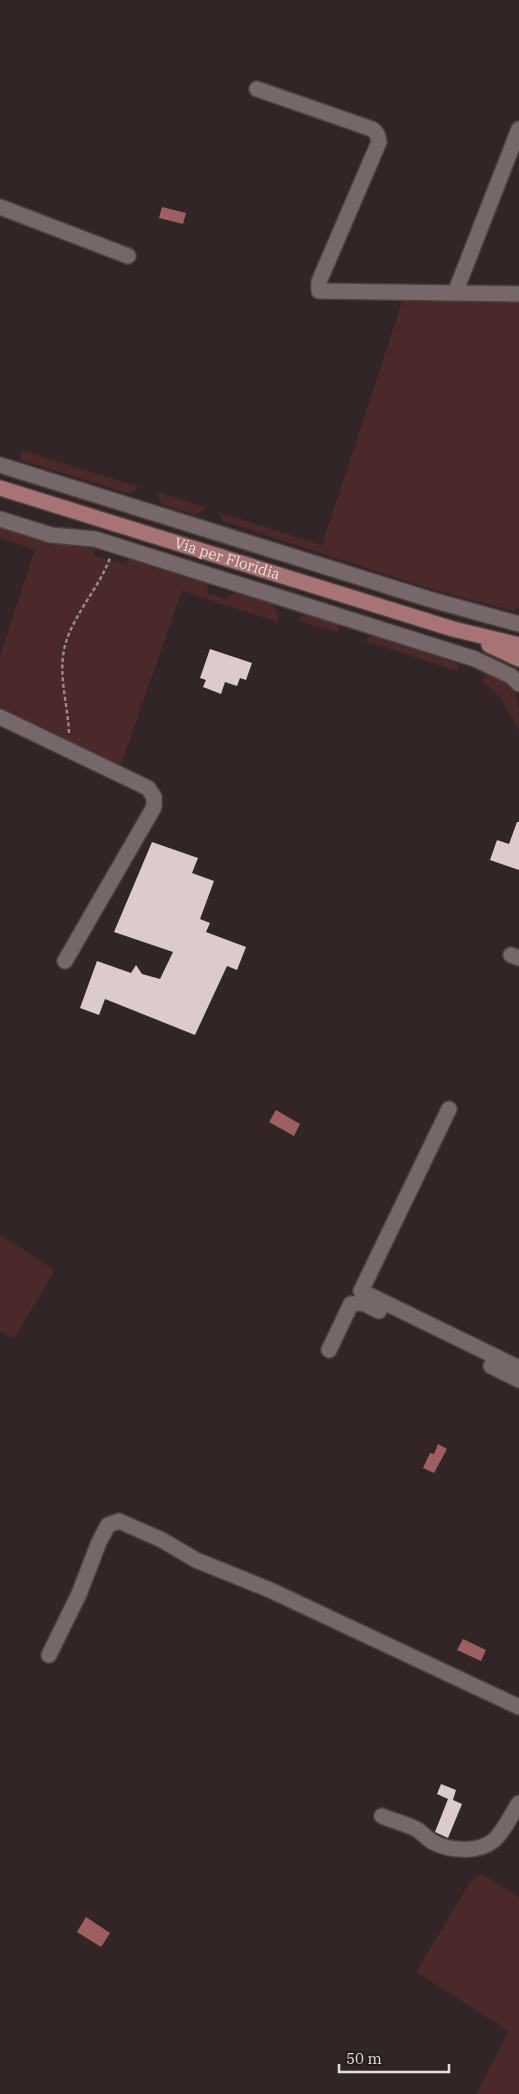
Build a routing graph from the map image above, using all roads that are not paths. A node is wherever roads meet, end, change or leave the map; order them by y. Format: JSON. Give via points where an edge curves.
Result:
{"nodes":[{"id":1,"x":257,"y":89,"type":"dead end"},
{"id":2,"x":519,"y":129,"type":"edge"},
{"id":3,"x":0,"y":207,"type":"edge"},
{"id":4,"x":128,"y":256,"type":"dead end"},
{"id":5,"x":455,"y":292,"type":"junction"},
{"id":6,"x":519,"y":294,"type":"edge"},
{"id":7,"x":0,"y":464,"type":"edge"},
{"id":8,"x":0,"y":488,"type":"edge"},
{"id":9,"x":0,"y":519,"type":"edge"},
{"id":10,"x":519,"y":624,"type":"edge"},
{"id":11,"x":453,"y":629,"type":"junction"},
{"id":12,"x":519,"y":645,"type":"edge"},
{"id":13,"x":519,"y":658,"type":"edge"},
{"id":14,"x":519,"y":684,"type":"edge"},
{"id":15,"x":0,"y":717,"type":"edge"},
{"id":16,"x":65,"y":961,"type":"dead end"},
{"id":17,"x":449,"y":1109,"type":"dead end"},
{"id":18,"x":329,"y":1350,"type":"dead end"},
{"id":19,"x":519,"y":1368,"type":"edge"},
{"id":20,"x":519,"y":1380,"type":"edge"},
{"id":21,"x":49,"y":1656,"type":"dead end"},
{"id":22,"x":519,"y":1707,"type":"edge"},
{"id":23,"x":519,"y":1803,"type":"edge"},
{"id":24,"x":382,"y":1816,"type":"dead end"}],
"edges":[{"from":1,"to":5,"type":"street","via":[[372,129],[378,137],[379,142],[319,282],[319,291]]},
{"from":2,"to":5,"type":"street"},
{"from":3,"to":4,"type":"street"},
{"from":5,"to":6,"type":"street"},
{"from":7,"to":10,"type":"street","via":[[432,600]]},
{"from":8,"to":11,"type":"main road","name":"Via per Floridia"},
{"from":9,"to":14,"type":"street","via":[[51,535],[95,539],[475,659],[511,676]]},
{"from":11,"to":12,"type":"main road"},
{"from":11,"to":13,"type":"main road"},
{"from":15,"to":16,"type":"street","via":[[148,788],[154,797],[154,807]]},
{"from":17,"to":19,"type":"street","via":[[361,1291]]},
{"from":18,"to":20,"type":"street","via":[[351,1304],[363,1303]]},
{"from":21,"to":22,"type":"street","via":[[99,1542],[108,1525],[119,1521],[196,1560],[270,1590]]},
{"from":23,"to":24,"type":"street","via":[[492,1842],[463,1849],[434,1842],[418,1831]]}]}
